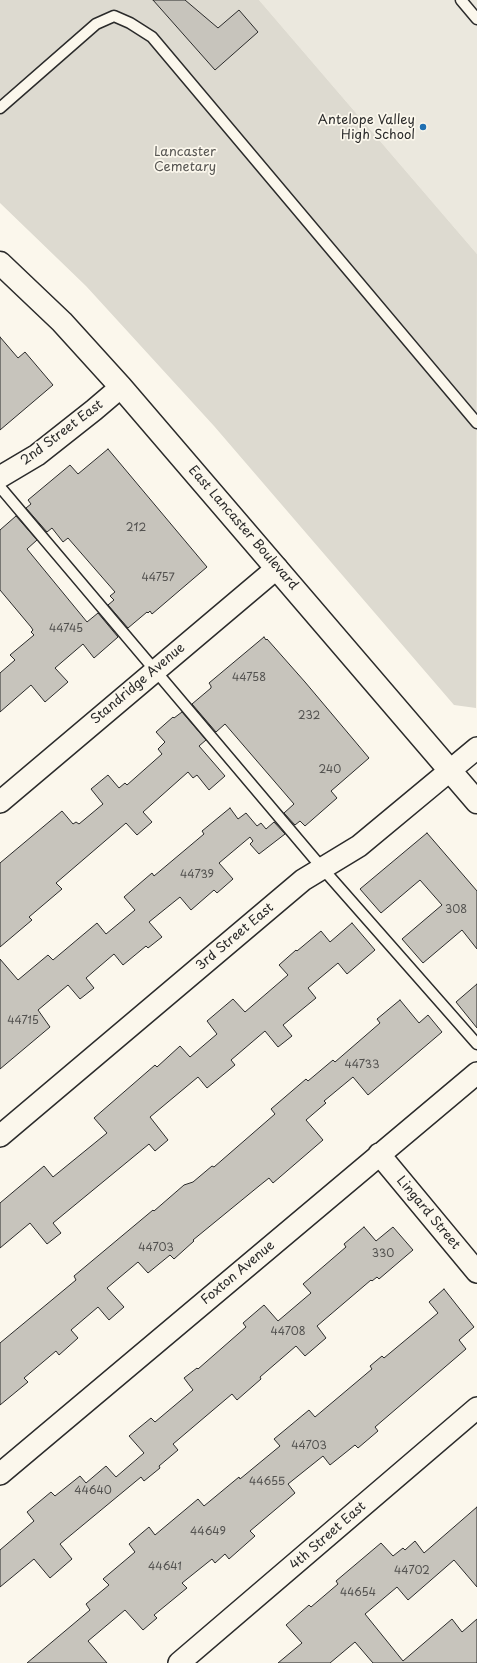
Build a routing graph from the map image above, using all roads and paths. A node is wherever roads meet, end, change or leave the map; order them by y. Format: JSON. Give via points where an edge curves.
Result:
{"nodes":[{"id":1,"x":461,"y":0,"type":"edge"},
{"id":2,"x":477,"y":19,"type":"edge"},
{"id":3,"x":0,"y":108,"type":"edge"},
{"id":4,"x":0,"y":263,"type":"edge"},
{"id":5,"x":121,"y":387,"type":"junction"},
{"id":6,"x":477,"y":423,"type":"edge"},
{"id":7,"x":0,"y":477,"type":"edge"},
{"id":8,"x":0,"y":487,"type":"edge"},
{"id":9,"x":277,"y":568,"type":"junction"},
{"id":10,"x":155,"y":671,"type":"junction"},
{"id":11,"x":477,"y":748,"type":"edge"},
{"id":12,"x":450,"y":770,"type":"junction"},
{"id":13,"x":0,"y":802,"type":"edge"},
{"id":14,"x":477,"y":802,"type":"edge"},
{"id":15,"x":324,"y":869,"type":"junction"},
{"id":16,"x":477,"y":1044,"type":"edge"},
{"id":17,"x":477,"y":1074,"type":"edge"},
{"id":18,"x":0,"y":1136,"type":"edge"},
{"id":19,"x":379,"y":1154,"type":"junction"},
{"id":20,"x":477,"y":1272,"type":"edge"},
{"id":21,"x":477,"y":1408,"type":"edge"},
{"id":22,"x":0,"y":1474,"type":"edge"},
{"id":23,"x":179,"y":1663,"type":"edge"}],
"edges":[{"from":1,"to":2,"type":"lane"},
{"from":3,"to":6,"type":"lane","via":[[96,24],[114,16],[152,37]]},
{"from":4,"to":5,"type":"main road","name":"East Lancaster Boulevard","via":[[62,322]]},
{"from":5,"to":7,"type":"street","name":"2nd Street East","via":[[37,455]]},
{"from":5,"to":9,"type":"main road","name":"East Lancaster Boulevard"},
{"from":8,"to":10,"type":"lane"},
{"from":9,"to":10,"type":"street","name":"Standridge Avenue"},
{"from":9,"to":12,"type":"main road","name":"East Lancaster Boulevard"},
{"from":10,"to":13,"type":"street","name":"Standridge Avenue"},
{"from":10,"to":15,"type":"lane"},
{"from":11,"to":12,"type":"street","name":"3rd Street East"},
{"from":12,"to":14,"type":"main road","name":"East Lancaster Boulevard"},
{"from":12,"to":15,"type":"street","name":"3rd Street East","via":[[359,846]]},
{"from":15,"to":16,"type":"lane"},
{"from":15,"to":18,"type":"street","name":"3rd Street East","via":[[303,880]]},
{"from":17,"to":19,"type":"street","name":"Foxton Avenue"},
{"from":19,"to":20,"type":"street","name":"Lingard Street"},
{"from":19,"to":22,"type":"street","name":"Foxton Avenue"},
{"from":21,"to":23,"type":"street","name":"4th Street East"}]}
